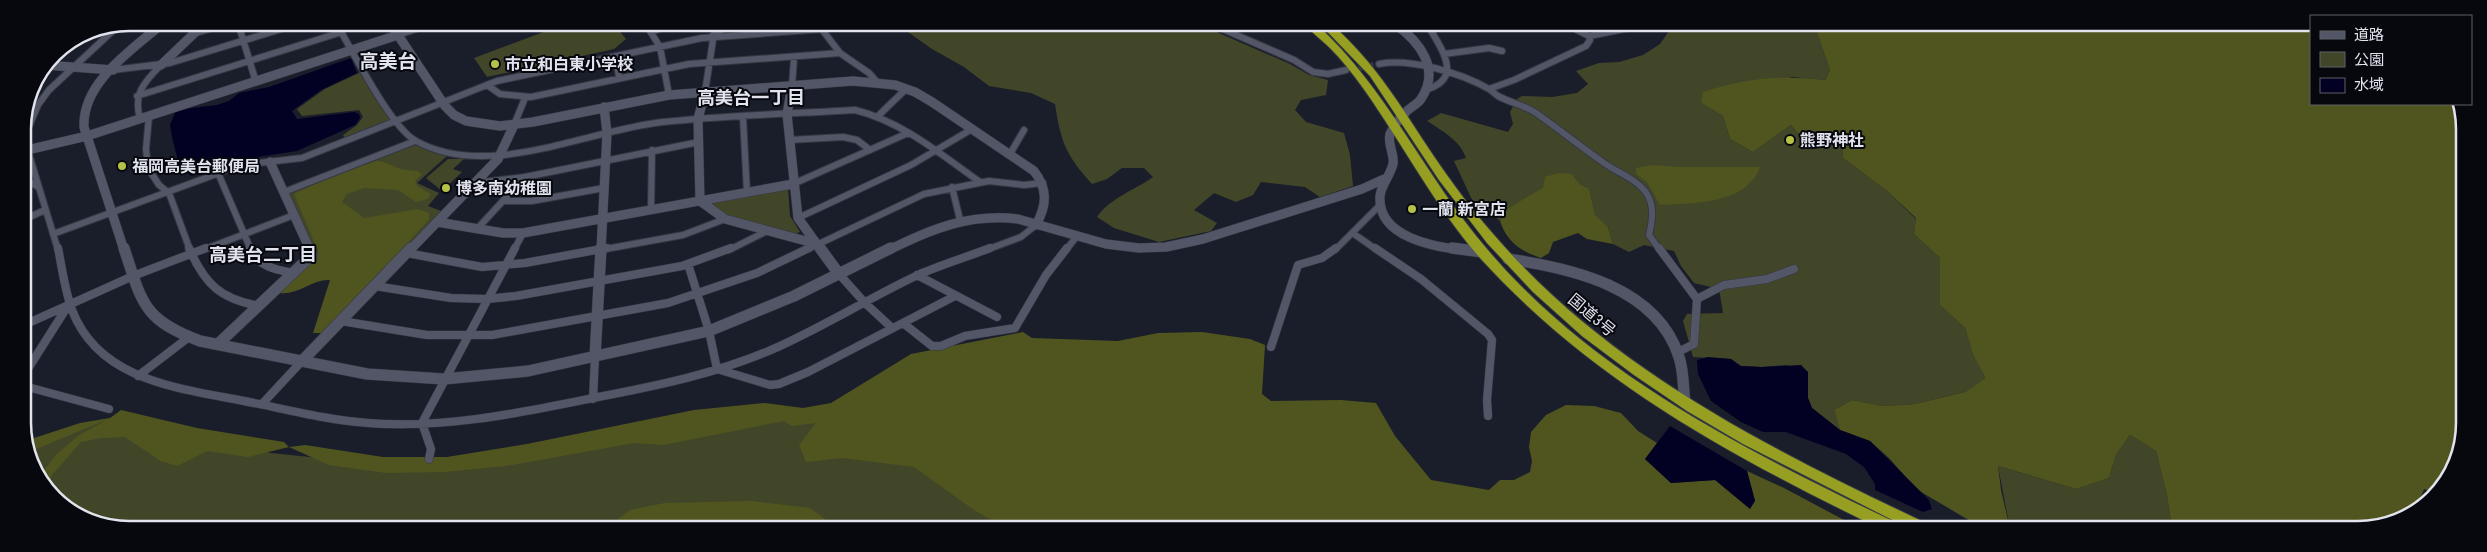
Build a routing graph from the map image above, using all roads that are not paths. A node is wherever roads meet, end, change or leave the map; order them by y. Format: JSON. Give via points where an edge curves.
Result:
{"nodes":[{"id":1,"x":154,"y":31,"type":"edge"},
{"id":2,"x":201,"y":31,"type":"edge"},
{"id":3,"x":241,"y":31,"type":"edge"},
{"id":4,"x":274,"y":31,"type":"edge"},
{"id":5,"x":395,"y":31,"type":"edge"},
{"id":6,"x":410,"y":31,"type":"edge"},
{"id":7,"x":720,"y":31,"type":"edge"},
{"id":8,"x":786,"y":31,"type":"edge"},
{"id":9,"x":825,"y":31,"type":"edge"},
{"id":10,"x":1226,"y":31,"type":"edge"},
{"id":11,"x":1317,"y":31,"type":"edge"},
{"id":12,"x":1332,"y":31,"type":"edge"},
{"id":13,"x":1405,"y":31,"type":"edge"},
{"id":14,"x":1430,"y":31,"type":"edge"},
{"id":15,"x":1579,"y":31,"type":"edge"},
{"id":16,"x":1614,"y":31,"type":"edge"},
{"id":17,"x":342,"y":32,"type":"joint"},
{"id":18,"x":651,"y":32,"type":"edge"},
{"id":19,"x":194,"y":33,"type":"joint"},
{"id":20,"x":108,"y":34,"type":"edge"},
{"id":21,"x":398,"y":35,"type":"junction"},
{"id":22,"x":1589,"y":36,"type":"junction"},
{"id":23,"x":711,"y":37,"type":"junction"},
{"id":24,"x":244,"y":40,"type":"junction"},
{"id":25,"x":660,"y":47,"type":"junction"},
{"id":26,"x":354,"y":51,"type":"junction"},
{"id":27,"x":1502,"y":51,"type":"dead end"},
{"id":28,"x":840,"y":53,"type":"junction"},
{"id":29,"x":1444,"y":54,"type":"junction"},
{"id":30,"x":616,"y":56,"type":"junction"},
{"id":31,"x":794,"y":58,"type":"junction"},
{"id":32,"x":250,"y":60,"type":"junction"},
{"id":33,"x":708,"y":64,"type":"junction"},
{"id":34,"x":1379,"y":64,"type":"tunnel mouth"},
{"id":35,"x":161,"y":65,"type":"junction"},
{"id":36,"x":54,"y":66,"type":"edge"},
{"id":37,"x":1428,"y":66,"type":"junction"},
{"id":38,"x":72,"y":67,"type":"junction"},
{"id":39,"x":664,"y":69,"type":"junction"},
{"id":40,"x":113,"y":70,"type":"junction"},
{"id":41,"x":1346,"y":70,"type":"tunnel mouth"},
{"id":42,"x":1448,"y":72,"type":"junction"},
{"id":43,"x":619,"y":78,"type":"junction"},
{"id":44,"x":256,"y":82,"type":"junction"},
{"id":45,"x":877,"y":82,"type":"junction"},
{"id":46,"x":487,"y":85,"type":"junction"},
{"id":47,"x":792,"y":86,"type":"junction"},
{"id":48,"x":906,"y":89,"type":"junction"},
{"id":49,"x":1489,"y":89,"type":"junction"},
{"id":50,"x":1425,"y":90,"type":"junction"},
{"id":51,"x":705,"y":92,"type":"junction"},
{"id":52,"x":669,"y":94,"type":"junction"},
{"id":53,"x":137,"y":96,"type":"junction"},
{"id":54,"x":526,"y":98,"type":"junction"},
{"id":55,"x":442,"y":103,"type":"junction"},
{"id":56,"x":604,"y":107,"type":"junction"},
{"id":57,"x":33,"y":113,"type":"edge"},
{"id":58,"x":787,"y":114,"type":"junction"},
{"id":59,"x":879,"y":115,"type":"junction"},
{"id":60,"x":1402,"y":115,"type":"junction"},
{"id":61,"x":743,"y":117,"type":"junction"},
{"id":62,"x":144,"y":118,"type":"junction"},
{"id":63,"x":698,"y":119,"type":"junction"},
{"id":64,"x":395,"y":122,"type":"junction"},
{"id":65,"x":514,"y":125,"type":"junction"},
{"id":66,"x":1395,"y":128,"type":"junction"},
{"id":67,"x":972,"y":129,"type":"junction"},
{"id":68,"x":1024,"y":130,"type":"dead end"},
{"id":69,"x":607,"y":132,"type":"junction"},
{"id":70,"x":908,"y":133,"type":"junction"},
{"id":71,"x":87,"y":136,"type":"junction"},
{"id":72,"x":789,"y":140,"type":"junction"},
{"id":73,"x":415,"y":141,"type":"junction"},
{"id":74,"x":699,"y":142,"type":"junction"},
{"id":75,"x":31,"y":149,"type":"edge"},
{"id":76,"x":652,"y":150,"type":"junction"},
{"id":77,"x":870,"y":150,"type":"junction"},
{"id":78,"x":935,"y":151,"type":"junction"},
{"id":79,"x":1010,"y":154,"type":"junction"},
{"id":80,"x":500,"y":156,"type":"junction"},
{"id":81,"x":605,"y":160,"type":"junction"},
{"id":82,"x":270,"y":162,"type":"junction"},
{"id":83,"x":31,"y":165,"type":"edge"},
{"id":84,"x":33,"y":170,"type":"joint"},
{"id":85,"x":218,"y":173,"type":"junction"},
{"id":86,"x":525,"y":177,"type":"junction"},
{"id":87,"x":1384,"y":179,"type":"junction"},
{"id":88,"x":31,"y":182,"type":"edge"},
{"id":89,"x":980,"y":182,"type":"junction"},
{"id":90,"x":475,"y":183,"type":"junction"},
{"id":91,"x":793,"y":184,"type":"junction"},
{"id":92,"x":1043,"y":184,"type":"junction"},
{"id":93,"x":38,"y":187,"type":"junction"},
{"id":94,"x":952,"y":187,"type":"junction"},
{"id":95,"x":604,"y":188,"type":"junction"},
{"id":96,"x":167,"y":192,"type":"junction"},
{"id":97,"x":284,"y":192,"type":"junction"},
{"id":98,"x":747,"y":193,"type":"junction"},
{"id":99,"x":503,"y":201,"type":"junction"},
{"id":100,"x":700,"y":201,"type":"junction"},
{"id":101,"x":1380,"y":204,"type":"junction"},
{"id":102,"x":46,"y":210,"type":"junction"},
{"id":103,"x":651,"y":210,"type":"junction"},
{"id":104,"x":112,"y":212,"type":"junction"},
{"id":105,"x":294,"y":215,"type":"junction"},
{"id":106,"x":31,"y":217,"type":"edge"},
{"id":107,"x":798,"y":218,"type":"junction"},
{"id":108,"x":602,"y":219,"type":"junction"},
{"id":109,"x":725,"y":219,"type":"junction"},
{"id":110,"x":960,"y":220,"type":"junction"},
{"id":111,"x":437,"y":222,"type":"junction"},
{"id":112,"x":1036,"y":225,"type":"junction"},
{"id":113,"x":477,"y":229,"type":"junction"},
{"id":114,"x":767,"y":231,"type":"junction"},
{"id":115,"x":523,"y":232,"type":"junction"},
{"id":116,"x":53,"y":234,"type":"junction"},
{"id":117,"x":244,"y":234,"type":"junction"},
{"id":118,"x":1354,"y":234,"type":"junction"},
{"id":119,"x":1077,"y":236,"type":"junction"},
{"id":120,"x":816,"y":244,"type":"junction"},
{"id":121,"x":601,"y":250,"type":"junction"},
{"id":122,"x":1482,"y":252,"type":"junction"},
{"id":123,"x":407,"y":253,"type":"junction"},
{"id":124,"x":192,"y":254,"type":"junction"},
{"id":125,"x":1508,"y":259,"type":"junction"},
{"id":126,"x":688,"y":264,"type":"junction"},
{"id":127,"x":505,"y":265,"type":"junction"},
{"id":128,"x":1794,"y":269,"type":"dead end"},
{"id":129,"x":294,"y":273,"type":"junction"},
{"id":130,"x":839,"y":274,"type":"junction"},
{"id":131,"x":917,"y":275,"type":"junction"},
{"id":132,"x":133,"y":276,"type":"junction"},
{"id":133,"x":599,"y":282,"type":"junction"},
{"id":134,"x":375,"y":286,"type":"junction"},
{"id":135,"x":696,"y":294,"type":"junction"},
{"id":136,"x":955,"y":296,"type":"junction"},
{"id":137,"x":487,"y":299,"type":"junction"},
{"id":138,"x":1697,"y":299,"type":"junction"},
{"id":139,"x":70,"y":303,"type":"junction"},
{"id":140,"x":865,"y":303,"type":"junction"},
{"id":141,"x":259,"y":306,"type":"junction"},
{"id":142,"x":597,"y":316,"type":"junction"},
{"id":143,"x":997,"y":317,"type":"dead end"},
{"id":144,"x":31,"y":322,"type":"edge"},
{"id":145,"x":341,"y":322,"type":"junction"},
{"id":146,"x":903,"y":323,"type":"junction"},
{"id":147,"x":892,"y":328,"type":"junction"},
{"id":148,"x":709,"y":332,"type":"junction"},
{"id":149,"x":467,"y":336,"type":"junction"},
{"id":150,"x":189,"y":337,"type":"junction"},
{"id":151,"x":218,"y":344,"type":"junction"},
{"id":152,"x":1271,"y":347,"type":"dead end"},
{"id":153,"x":1678,"y":352,"type":"junction"},
{"id":154,"x":595,"y":357,"type":"junction"},
{"id":155,"x":302,"y":361,"type":"junction"},
{"id":156,"x":31,"y":364,"type":"edge"},
{"id":157,"x":718,"y":369,"type":"junction"},
{"id":158,"x":138,"y":376,"type":"junction"},
{"id":159,"x":444,"y":379,"type":"junction"},
{"id":160,"x":31,"y":388,"type":"edge"},
{"id":161,"x":593,"y":399,"type":"junction"},
{"id":162,"x":1685,"y":403,"type":"junction"},
{"id":163,"x":262,"y":404,"type":"junction"},
{"id":164,"x":109,"y":409,"type":"dead end"},
{"id":165,"x":1488,"y":416,"type":"dead end"},
{"id":166,"x":422,"y":423,"type":"junction"},
{"id":167,"x":429,"y":460,"type":"dead end"},
{"id":168,"x":1880,"y":521,"type":"edge"},
{"id":169,"x":1908,"y":521,"type":"edge"}],
"edges":[{"from":1,"to":40,"type":"street"},
{"from":2,"to":19,"type":"street"},
{"from":3,"to":24,"type":"street"},
{"from":4,"to":24,"type":"street"},
{"from":5,"to":21,"type":"street"},
{"from":6,"to":21,"type":"street"},
{"from":7,"to":23,"type":"street"},
{"from":8,"to":23,"type":"street"},
{"from":9,"to":28,"type":"street"},
{"from":10,"to":41,"type":"street","via":[[1294,60],[1313,72],[1328,74]]},
{"from":11,"to":66,"type":"highway","name":"国道3号","via":[[1346,59]]},
{"from":12,"to":60,"type":"highway","name":"国道3号","via":[[1366,64]]},
{"from":13,"to":37,"type":"street","via":[[1422,47]]},
{"from":14,"to":29,"type":"street"},
{"from":15,"to":22,"type":"street"},
{"from":16,"to":22,"type":"street"},
{"from":17,"to":26,"type":"street"},
{"from":17,"to":32,"type":"street"},
{"from":18,"to":25,"type":"street"},
{"from":19,"to":35,"type":"street"},
{"from":20,"to":38,"type":"street"},
{"from":21,"to":26,"type":"street"},
{"from":21,"to":55,"type":"street"},
{"from":22,"to":49,"type":"street","via":[[1584,48],[1576,48],[1533,73]]},
{"from":23,"to":25,"type":"street"},
{"from":23,"to":33,"type":"street"},
{"from":24,"to":32,"type":"street"},
{"from":24,"to":35,"type":"street"},
{"from":25,"to":30,"type":"street"},
{"from":25,"to":39,"type":"street"},
{"from":26,"to":44,"type":"street"},
{"from":26,"to":64,"type":"street"},
{"from":27,"to":29,"type":"street","via":[[1489,48]]},
{"from":28,"to":31,"type":"street"},
{"from":28,"to":45,"type":"street"},
{"from":29,"to":42,"type":"street"},
{"from":30,"to":43,"type":"street"},
{"from":30,"to":46,"type":"street"},
{"from":31,"to":33,"type":"street"},
{"from":31,"to":47,"type":"street"},
{"from":32,"to":44,"type":"street"},
{"from":32,"to":53,"type":"street"},
{"from":33,"to":39,"type":"street"},
{"from":33,"to":51,"type":"street"},
{"from":34,"to":37,"type":"street"},
{"from":35,"to":40,"type":"street"},
{"from":35,"to":53,"type":"street","via":[[143,83]]},
{"from":36,"to":38,"type":"street"},
{"from":37,"to":42,"type":"street"},
{"from":37,"to":50,"type":"street"},
{"from":38,"to":40,"type":"street"},
{"from":38,"to":57,"type":"street","via":[[48,90]]},
{"from":39,"to":43,"type":"street"},
{"from":39,"to":52,"type":"street"},
{"from":40,"to":71,"type":"street","via":[[87,102],[83,113]]},
{"from":42,"to":49,"type":"street"},
{"from":42,"to":50,"type":"street","via":[[1445,82],[1438,88]]},
{"from":43,"to":54,"type":"street"},
{"from":44,"to":62,"type":"street"},
{"from":45,"to":47,"type":"street"},
{"from":45,"to":48,"type":"street"},
{"from":46,"to":54,"type":"street","via":[[500,94]]},
{"from":46,"to":55,"type":"street"},
{"from":47,"to":51,"type":"street"},
{"from":47,"to":58,"type":"street"},
{"from":48,"to":59,"type":"street"},
{"from":48,"to":67,"type":"street"},
{"from":49,"to":138,"type":"street","via":[[1537,114],[1638,184],[1648,196],[1653,215],[1649,236]]},
{"from":50,"to":60,"type":"street","via":[[1419,101]]},
{"from":51,"to":52,"type":"street"},
{"from":51,"to":63,"type":"street"},
{"from":52,"to":56,"type":"street"},
{"from":53,"to":62,"type":"street","via":[[136,108]]},
{"from":54,"to":65,"type":"street"},
{"from":55,"to":64,"type":"street"},
{"from":55,"to":65,"type":"street","via":[[454,115],[471,122]]},
{"from":56,"to":65,"type":"street"},
{"from":56,"to":69,"type":"street"},
{"from":58,"to":59,"type":"street","via":[[855,110]]},
{"from":58,"to":61,"type":"street"},
{"from":58,"to":72,"type":"street"},
{"from":59,"to":70,"type":"street"},
{"from":60,"to":66,"type":"street"},
{"from":60,"to":125,"type":"highway","name":"国道3号","via":[[1452,192]]},
{"from":61,"to":63,"type":"street"},
{"from":61,"to":98,"type":"street"},
{"from":62,"to":71,"type":"street"},
{"from":62,"to":96,"type":"street","via":[[146,164]]},
{"from":63,"to":69,"type":"street"},
{"from":63,"to":74,"type":"street"},
{"from":64,"to":73,"type":"street"},
{"from":64,"to":82,"type":"street","via":[[302,158]]},
{"from":65,"to":80,"type":"street"},
{"from":66,"to":87,"type":"street","via":[[1388,140],[1394,154],[1393,165]]},
{"from":66,"to":122,"type":"highway","name":"国道3号"},
{"from":67,"to":78,"type":"street"},
{"from":67,"to":79,"type":"street"},
{"from":68,"to":79,"type":"street"},
{"from":69,"to":80,"type":"street"},
{"from":69,"to":81,"type":"street"},
{"from":70,"to":77,"type":"street"},
{"from":70,"to":78,"type":"street"},
{"from":71,"to":75,"type":"street"},
{"from":71,"to":104,"type":"street"},
{"from":72,"to":77,"type":"street","via":[[842,137],[857,140]]},
{"from":72,"to":91,"type":"street"},
{"from":73,"to":80,"type":"street","via":[[456,155]]},
{"from":73,"to":97,"type":"street"},
{"from":74,"to":76,"type":"street"},
{"from":74,"to":100,"type":"street"},
{"from":76,"to":81,"type":"street"},
{"from":76,"to":103,"type":"street"},
{"from":77,"to":91,"type":"street"},
{"from":78,"to":89,"type":"street"},
{"from":78,"to":107,"type":"street"},
{"from":79,"to":92,"type":"street","via":[[1034,171]]},
{"from":80,"to":90,"type":"street"},
{"from":81,"to":86,"type":"street"},
{"from":81,"to":95,"type":"street"},
{"from":82,"to":85,"type":"street","via":[[240,165]]},
{"from":82,"to":97,"type":"street"},
{"from":83,"to":84,"type":"street"},
{"from":84,"to":93,"type":"street"},
{"from":85,"to":96,"type":"street"},
{"from":85,"to":117,"type":"street"},
{"from":86,"to":90,"type":"street"},
{"from":86,"to":99,"type":"street"},
{"from":87,"to":101,"type":"street"},
{"from":87,"to":119,"type":"street","via":[[1362,189],[1203,239],[1166,247],[1114,245]]},
{"from":88,"to":93,"type":"street"},
{"from":89,"to":92,"type":"street"},
{"from":89,"to":94,"type":"street"},
{"from":90,"to":111,"type":"street"},
{"from":91,"to":98,"type":"street"},
{"from":91,"to":107,"type":"street"},
{"from":92,"to":112,"type":"street","via":[[1047,196],[1044,211]]},
{"from":93,"to":102,"type":"street"},
{"from":94,"to":110,"type":"street"},
{"from":94,"to":120,"type":"street","via":[[909,200]]},
{"from":95,"to":99,"type":"street","via":[[532,201]]},
{"from":95,"to":108,"type":"street"},
{"from":96,"to":104,"type":"street"},
{"from":96,"to":124,"type":"street"},
{"from":97,"to":105,"type":"street"},
{"from":98,"to":100,"type":"street"},
{"from":99,"to":113,"type":"street"},
{"from":100,"to":103,"type":"street"},
{"from":100,"to":109,"type":"street"},
{"from":101,"to":118,"type":"street"},
{"from":101,"to":122,"type":"street","via":[[1393,226],[1405,236],[1420,242]]},
{"from":102,"to":106,"type":"street"},
{"from":102,"to":116,"type":"street"},
{"from":103,"to":108,"type":"street"},
{"from":104,"to":116,"type":"street"},
{"from":104,"to":132,"type":"street"},
{"from":105,"to":117,"type":"street"},
{"from":105,"to":129,"type":"street","via":[[312,254]]},
{"from":107,"to":120,"type":"street"},
{"from":108,"to":115,"type":"street"},
{"from":108,"to":121,"type":"street"},
{"from":109,"to":114,"type":"street"},
{"from":109,"to":121,"type":"street","via":[[684,235]]},
{"from":110,"to":112,"type":"street","via":[[1003,217]]},
{"from":110,"to":130,"type":"street","via":[[929,230]]},
{"from":111,"to":113,"type":"street"},
{"from":111,"to":123,"type":"street"},
{"from":112,"to":119,"type":"street"},
{"from":112,"to":131,"type":"street","via":[[1008,243]]},
{"from":113,"to":115,"type":"street"},
{"from":114,"to":120,"type":"street"},
{"from":114,"to":126,"type":"street"},
{"from":115,"to":127,"type":"street"},
{"from":116,"to":139,"type":"street"},
{"from":117,"to":124,"type":"street"},
{"from":117,"to":129,"type":"street","via":[[253,255],[268,268]]},
{"from":118,"to":152,"type":"street","via":[[1322,258],[1298,265]]},
{"from":118,"to":165,"type":"street","via":[[1421,278],[1488,334],[1492,340]]},
{"from":119,"to":146,"type":"street","via":[[1046,275],[1015,328],[965,336],[941,346],[932,346]]},
{"from":120,"to":130,"type":"street"},
{"from":120,"to":135,"type":"street","via":[[757,272]]},
{"from":121,"to":127,"type":"street"},
{"from":121,"to":133,"type":"street"},
{"from":122,"to":168,"type":"highway","name":"国道3号","via":[[1520,292],[1624,378],[1719,439]]},
{"from":123,"to":127,"type":"street","via":[[482,267]]},
{"from":123,"to":134,"type":"street"},
{"from":124,"to":132,"type":"street"},
{"from":124,"to":141,"type":"street","via":[[197,268],[213,287],[234,301]]},
{"from":125,"to":153,"type":"street","via":[[1533,262],[1600,280],[1629,295],[1656,318]]},
{"from":125,"to":162,"type":"highway","name":"国道3号","via":[[1576,326],[1642,376]]},
{"from":126,"to":133,"type":"street"},
{"from":126,"to":135,"type":"street"},
{"from":127,"to":137,"type":"street"},
{"from":128,"to":138,"type":"street","via":[[1767,279],[1724,285]]},
{"from":129,"to":141,"type":"street"},
{"from":130,"to":140,"type":"street"},
{"from":130,"to":148,"type":"street"},
{"from":131,"to":136,"type":"street"},
{"from":131,"to":140,"type":"street"},
{"from":132,"to":139,"type":"street"},
{"from":132,"to":150,"type":"street","via":[[146,307],[159,322]]},
{"from":133,"to":137,"type":"street"},
{"from":133,"to":142,"type":"street"},
{"from":134,"to":137,"type":"street","via":[[451,298]]},
{"from":134,"to":145,"type":"street"},
{"from":135,"to":142,"type":"street","via":[[668,304]]},
{"from":135,"to":148,"type":"street"},
{"from":136,"to":143,"type":"street"},
{"from":136,"to":146,"type":"street"},
{"from":137,"to":149,"type":"street"},
{"from":138,"to":153,"type":"street","via":[[1694,344]]},
{"from":139,"to":144,"type":"street"},
{"from":139,"to":156,"type":"street"},
{"from":139,"to":158,"type":"street","via":[[89,342],[108,360]]},
{"from":140,"to":147,"type":"street"},
{"from":140,"to":157,"type":"street","via":[[780,346]]},
{"from":141,"to":151,"type":"street"},
{"from":142,"to":149,"type":"street","via":[[530,329]]},
{"from":142,"to":154,"type":"street"},
{"from":145,"to":149,"type":"street","via":[[427,335]]},
{"from":145,"to":155,"type":"street"},
{"from":146,"to":147,"type":"street"},
{"from":147,"to":157,"type":"street","via":[[779,384],[770,385]]},
{"from":148,"to":154,"type":"street"},
{"from":148,"to":157,"type":"street"},
{"from":149,"to":159,"type":"street"},
{"from":150,"to":151,"type":"street"},
{"from":150,"to":158,"type":"street"},
{"from":151,"to":155,"type":"street"},
{"from":153,"to":162,"type":"street"},
{"from":154,"to":159,"type":"street","via":[[528,370]]},
{"from":154,"to":161,"type":"street"},
{"from":155,"to":159,"type":"street","via":[[367,374]]},
{"from":155,"to":163,"type":"street"},
{"from":157,"to":161,"type":"street"},
{"from":158,"to":163,"type":"street"},
{"from":159,"to":166,"type":"street"},
{"from":160,"to":164,"type":"street"},
{"from":161,"to":166,"type":"street","via":[[495,417]]},
{"from":162,"to":169,"type":"highway","name":"国道3号","via":[[1780,459]]},
{"from":163,"to":166,"type":"street","via":[[326,417]]},
{"from":166,"to":167,"type":"street","via":[[431,448]]}]}
